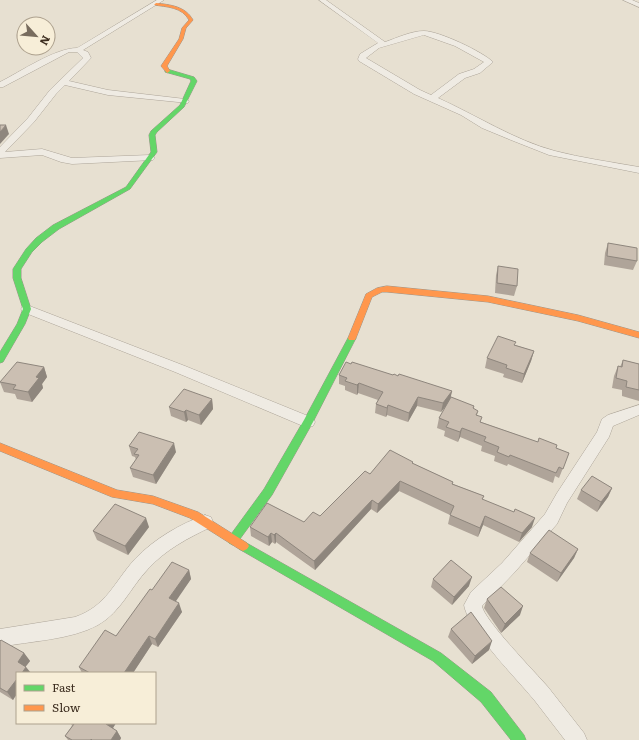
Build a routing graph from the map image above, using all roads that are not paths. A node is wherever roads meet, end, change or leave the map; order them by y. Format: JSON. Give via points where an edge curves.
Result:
{"nodes":[{"id":1,"x":322,"y":0,"type":"edge"},
{"id":2,"x":626,"y":0,"type":"edge"},
{"id":3,"x":159,"y":2,"type":"edge"},
{"id":4,"x":639,"y":5,"type":"edge"},
{"id":5,"x":380,"y":46,"type":"junction"},
{"id":6,"x":78,"y":50,"type":"junction"},
{"id":7,"x":64,"y":82,"type":"junction"},
{"id":8,"x":0,"y":85,"type":"edge"},
{"id":9,"x":432,"y":99,"type":"junction"},
{"id":10,"x":185,"y":101,"type":"junction"},
{"id":11,"x":0,"y":152,"type":"edge"},
{"id":12,"x":0,"y":156,"type":"edge"},
{"id":13,"x":150,"y":158,"type":"junction"},
{"id":14,"x":639,"y":170,"type":"edge"},
{"id":15,"x":27,"y":308,"type":"junction"},
{"id":16,"x":639,"y":335,"type":"edge"},
{"id":17,"x":0,"y":360,"type":"edge"},
{"id":18,"x":639,"y":410,"type":"edge"},
{"id":19,"x":308,"y":422,"type":"junction"},
{"id":20,"x":1,"y":449,"type":"edge"},
{"id":21,"x":205,"y":522,"type":"junction"},
{"id":22,"x":233,"y":540,"type":"junction"},
{"id":23,"x":0,"y":638,"type":"edge"},
{"id":24,"x":518,"y":739,"type":"edge"},
{"id":25,"x":577,"y":740,"type":"edge"}],
"edges":[{"from":1,"to":5,"type":"street","via":[[375,37],[382,43]]},
{"from":2,"to":4,"type":"street"},
{"from":3,"to":6,"type":"street"},
{"from":3,"to":10,"type":"street","via":[[180,9],[191,20],[164,66],[170,73],[194,79]]},
{"from":5,"to":9,"type":"street","via":[[362,59]]},
{"from":5,"to":9,"type":"street","via":[[427,33],[489,62],[477,71],[462,76]]},
{"from":6,"to":7,"type":"street","via":[[87,58]]},
{"from":6,"to":8,"type":"street","via":[[68,50],[59,54]]},
{"from":7,"to":10,"type":"street","via":[[98,91]]},
{"from":7,"to":11,"type":"street"},
{"from":9,"to":14,"type":"street","via":[[464,113],[485,126],[552,153]]},
{"from":10,"to":13,"type":"street","via":[[171,118],[154,131],[154,152]]},
{"from":12,"to":13,"type":"street","via":[[43,153],[72,161]]},
{"from":13,"to":15,"type":"street","via":[[128,188],[56,227],[29,251],[17,269],[17,278]]},
{"from":15,"to":17,"type":"street","via":[[21,324]]},
{"from":15,"to":19,"type":"street"},
{"from":16,"to":19,"type":"street","via":[[560,313],[488,300],[380,290],[369,296],[352,338]]},
{"from":18,"to":25,"type":"street","via":[[607,423],[604,433],[562,498],[552,519],[473,605],[474,612],[487,631]]},
{"from":19,"to":22,"type":"street","via":[[268,492]]},
{"from":20,"to":21,"type":"street","via":[[116,494],[153,500],[194,515]]},
{"from":21,"to":22,"type":"street"},
{"from":21,"to":23,"type":"street","via":[[157,549],[141,564],[107,610],[91,620],[66,627]]},
{"from":22,"to":24,"type":"street","via":[[437,657],[486,697]]}]}
